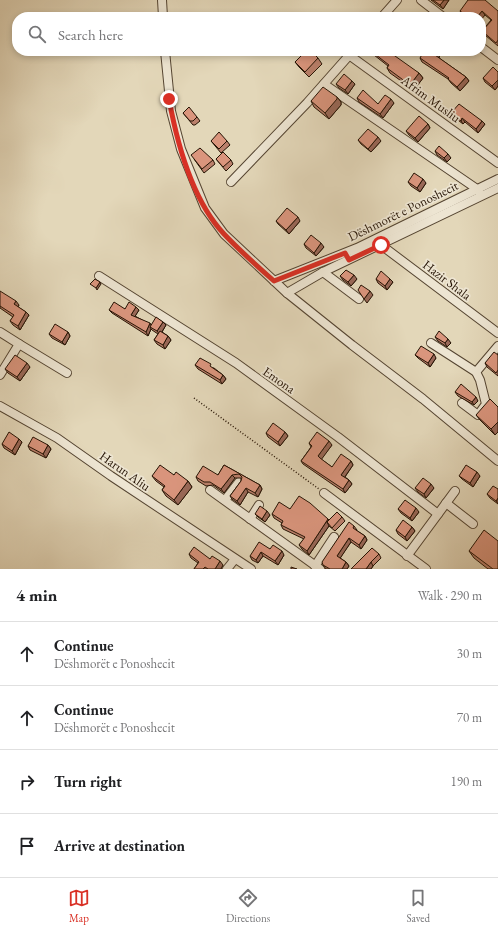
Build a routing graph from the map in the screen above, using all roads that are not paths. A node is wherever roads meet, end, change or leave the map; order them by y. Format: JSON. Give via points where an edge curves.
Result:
{"nodes":[{"id":1,"x":162,"y":0,"type":"edge"},
{"id":2,"x":398,"y":0,"type":"edge"},
{"id":3,"x":421,"y":0,"type":"edge"},
{"id":4,"x":163,"y":12,"type":"edge"},
{"id":5,"x":387,"y":12,"type":"edge"},
{"id":6,"x":437,"y":12,"type":"edge"},
{"id":7,"x":486,"y":51,"type":"edge"},
{"id":8,"x":166,"y":56,"type":"edge"},
{"id":9,"x":348,"y":56,"type":"edge"},
{"id":10,"x":355,"y":56,"type":"edge"},
{"id":11,"x":498,"y":60,"type":"edge"},
{"id":12,"x":324,"y":84,"type":"junction"},
{"id":13,"x":498,"y":163,"type":"edge"},
{"id":14,"x":498,"y":178,"type":"edge"},
{"id":15,"x":231,"y":182,"type":"dead end"},
{"id":16,"x":498,"y":188,"type":"edge"},
{"id":17,"x":477,"y":189,"type":"junction"},
{"id":18,"x":482,"y":196,"type":"junction"},
{"id":19,"x":381,"y":245,"type":"junction"},
{"id":20,"x":347,"y":257,"type":"junction"},
{"id":21,"x":323,"y":272,"type":"junction"},
{"id":22,"x":99,"y":276,"type":"dead end"},
{"id":23,"x":274,"y":281,"type":"junction"},
{"id":24,"x":287,"y":293,"type":"junction"},
{"id":25,"x":359,"y":299,"type":"dead end"},
{"id":26,"x":0,"y":332,"type":"edge"},
{"id":27,"x":498,"y":333,"type":"edge"},
{"id":28,"x":431,"y":343,"type":"dead end"},
{"id":29,"x":19,"y":344,"type":"junction"},
{"id":30,"x":498,"y":346,"type":"edge"},
{"id":31,"x":476,"y":372,"type":"junction"},
{"id":32,"x":67,"y":374,"type":"dead end"},
{"id":33,"x":0,"y":375,"type":"edge"},
{"id":34,"x":462,"y":403,"type":"dead end"},
{"id":35,"x":0,"y":406,"type":"edge"},
{"id":36,"x":498,"y":461,"type":"edge"},
{"id":37,"x":239,"y":482,"type":"edge"},
{"id":38,"x":210,"y":490,"type":"dead end"},
{"id":39,"x":455,"y":491,"type":"dead end"},
{"id":40,"x":324,"y":493,"type":"road end"},
{"id":41,"x":225,"y":500,"type":"junction"},
{"id":42,"x":446,"y":503,"type":"junction"},
{"id":43,"x":259,"y":505,"type":"edge"},
{"id":44,"x":438,"y":514,"type":"junction"},
{"id":45,"x":250,"y":519,"type":"junction"},
{"id":46,"x":474,"y":524,"type":"dead end"},
{"id":47,"x":334,"y":537,"type":"dead end"},
{"id":48,"x":408,"y":556,"type":"junction"},
{"id":49,"x":235,"y":559,"type":"junction"},
{"id":50,"x":318,"y":567,"type":"edge"},
{"id":51,"x":228,"y":569,"type":"edge"},
{"id":52,"x":251,"y":569,"type":"edge"},
{"id":53,"x":426,"y":569,"type":"edge"}],
"edges":[{"from":1,"to":4,"type":"street"},
{"from":2,"to":5,"type":"street"},
{"from":3,"to":6,"type":"street"},
{"from":7,"to":11,"type":"street"},
{"from":8,"to":23,"type":"street","via":[[171,111],[198,195],[224,234]]},
{"from":9,"to":12,"type":"street"},
{"from":10,"to":13,"type":"street","name":"Afrim Musliu"},
{"from":12,"to":15,"type":"street"},
{"from":12,"to":17,"type":"street"},
{"from":14,"to":17,"type":"street","name":"Dëshmorët e Ponoshecit"},
{"from":16,"to":18,"type":"street","name":"Dëshmorët e Ponoshecit"},
{"from":17,"to":18,"type":"street"},
{"from":17,"to":20,"type":"street","name":"Dëshmorët e Ponoshecit"},
{"from":18,"to":19,"type":"street","name":"Dëshmorët e Ponoshecit"},
{"from":19,"to":20,"type":"street","name":"Dëshmorët e Ponoshecit"},
{"from":19,"to":27,"type":"street","name":"Hazir Shala"},
{"from":20,"to":21,"type":"street","name":"Dëshmorët e Ponoshecit"},
{"from":20,"to":23,"type":"street","name":"Dëshmorët e Ponoshecit"},
{"from":21,"to":24,"type":"street","name":"Dëshmorët e Ponoshecit"},
{"from":21,"to":25,"type":"street"},
{"from":22,"to":44,"type":"street","name":"Emona","via":[[236,363]]},
{"from":23,"to":24,"type":"street"},
{"from":24,"to":36,"type":"street","via":[[352,346],[424,399]]},
{"from":26,"to":29,"type":"street"},
{"from":28,"to":31,"type":"street"},
{"from":29,"to":32,"type":"street"},
{"from":29,"to":33,"type":"street"},
{"from":30,"to":31,"type":"street"},
{"from":31,"to":34,"type":"street","via":[[482,384],[486,404],[478,415]]},
{"from":35,"to":49,"type":"street","name":"Harun Aliu","via":[[65,443]]},
{"from":37,"to":41,"type":"street"},
{"from":38,"to":41,"type":"street"},
{"from":39,"to":42,"type":"street"},
{"from":40,"to":48,"type":"street"},
{"from":41,"to":45,"type":"street"},
{"from":42,"to":44,"type":"street"},
{"from":42,"to":46,"type":"street"},
{"from":43,"to":45,"type":"street"},
{"from":44,"to":48,"type":"street"},
{"from":45,"to":50,"type":"street"},
{"from":47,"to":50,"type":"street"},
{"from":48,"to":53,"type":"street"},
{"from":49,"to":51,"type":"street"},
{"from":49,"to":52,"type":"street","name":"Harun Aliu"}]}
